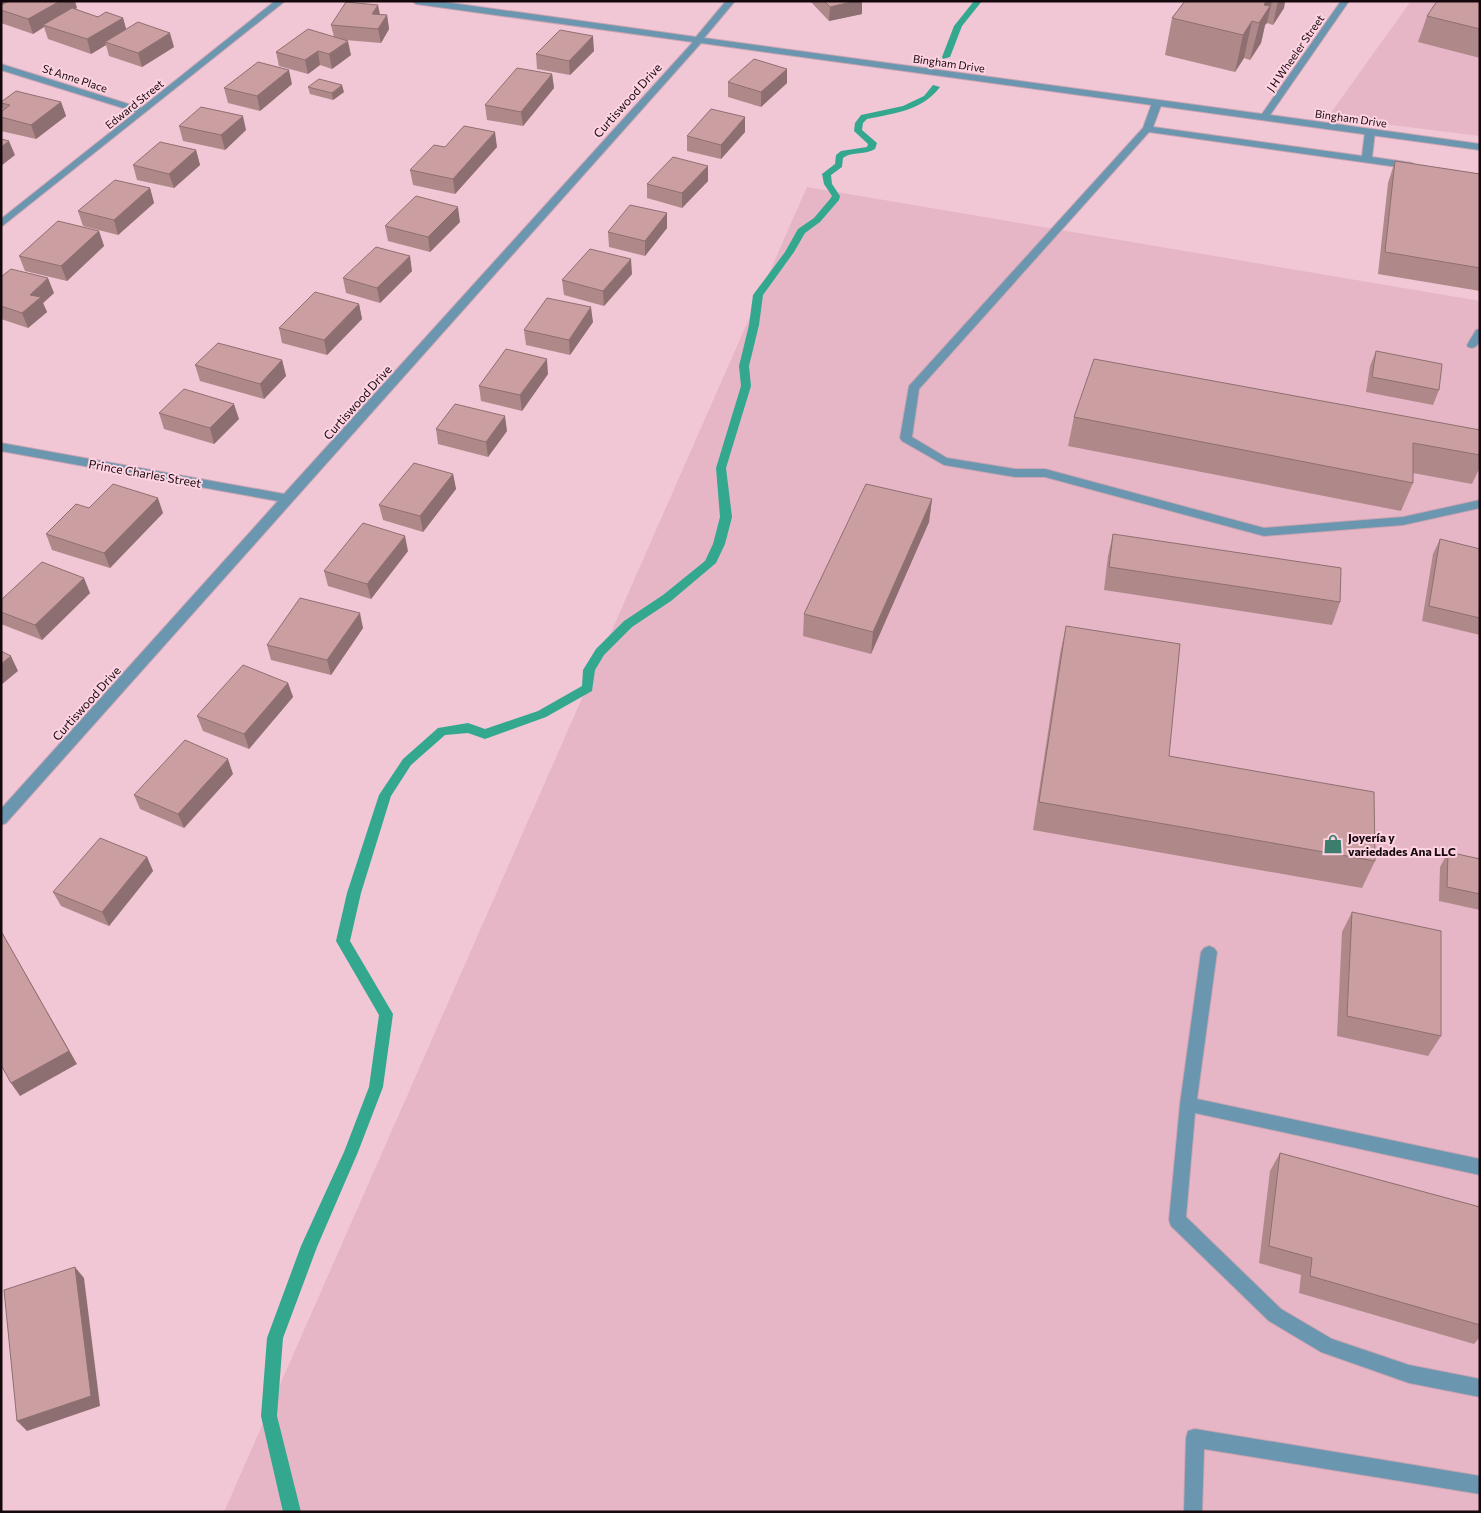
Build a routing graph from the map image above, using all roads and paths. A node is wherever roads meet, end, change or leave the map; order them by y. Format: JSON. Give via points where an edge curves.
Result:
{"nodes":[{"id":1,"x":281,"y":1,"type":"edge"},
{"id":2,"x":416,"y":1,"type":"edge"},
{"id":3,"x":731,"y":1,"type":"edge"},
{"id":4,"x":1345,"y":1,"type":"edge"},
{"id":5,"x":698,"y":40,"type":"junction"},
{"id":6,"x":1,"y":66,"type":"edge"},
{"id":7,"x":1157,"y":103,"type":"junction"},
{"id":8,"x":143,"y":111,"type":"junction"},
{"id":9,"x":1264,"y":118,"type":"junction"},
{"id":10,"x":1147,"y":129,"type":"junction"},
{"id":11,"x":1370,"y":132,"type":"junction"},
{"id":12,"x":1480,"y":147,"type":"edge"},
{"id":13,"x":1367,"y":159,"type":"junction"},
{"id":14,"x":1423,"y":167,"type":"edge"},
{"id":15,"x":1,"y":224,"type":"edge"},
{"id":16,"x":1480,"y":332,"type":"edge"},
{"id":17,"x":1472,"y":345,"type":"dead end"},
{"id":18,"x":1,"y":447,"type":"edge"},
{"id":19,"x":289,"y":499,"type":"junction"},
{"id":20,"x":1480,"y":504,"type":"edge"},
{"id":21,"x":1,"y":819,"type":"edge"},
{"id":22,"x":1209,"y":952,"type":"dead end"},
{"id":23,"x":1188,"y":1104,"type":"junction"},
{"id":24,"x":1480,"y":1168,"type":"edge"},
{"id":25,"x":1480,"y":1388,"type":"edge"},
{"id":26,"x":1480,"y":1485,"type":"edge"},
{"id":27,"x":1193,"y":1512,"type":"edge"}],
"edges":[{"from":1,"to":8,"type":"street","name":"Edward Street"},
{"from":2,"to":5,"type":"street","name":"Bingham Drive"},
{"from":3,"to":5,"type":"street","name":"Curtiswood Drive"},
{"from":4,"to":9,"type":"street","name":"J H Wheeler Street"},
{"from":5,"to":7,"type":"street","name":"Bingham Drive"},
{"from":5,"to":19,"type":"street","name":"Curtiswood Drive"},
{"from":6,"to":8,"type":"street","name":"St Anne Place"},
{"from":7,"to":9,"type":"street","name":"Bingham Drive"},
{"from":7,"to":10,"type":"street"},
{"from":8,"to":15,"type":"street","name":"Edward Street"},
{"from":9,"to":11,"type":"street","name":"Bingham Drive"},
{"from":10,"to":13,"type":"street"},
{"from":10,"to":20,"type":"street","via":[[913,388],[906,438],[944,461],[1015,474],[1045,473],[1264,532],[1403,521]]},
{"from":11,"to":12,"type":"street","name":"Bingham Drive"},
{"from":11,"to":13,"type":"street"},
{"from":13,"to":14,"type":"street"},
{"from":16,"to":17,"type":"street"},
{"from":18,"to":19,"type":"street","name":"Prince Charles Street"},
{"from":19,"to":21,"type":"street","name":"Curtiswood Drive"},
{"from":22,"to":23,"type":"street"},
{"from":23,"to":24,"type":"street"},
{"from":23,"to":25,"type":"street","via":[[1177,1220],[1275,1315],[1327,1346],[1409,1374]]},
{"from":26,"to":27,"type":"street","via":[[1195,1438]]}]}
